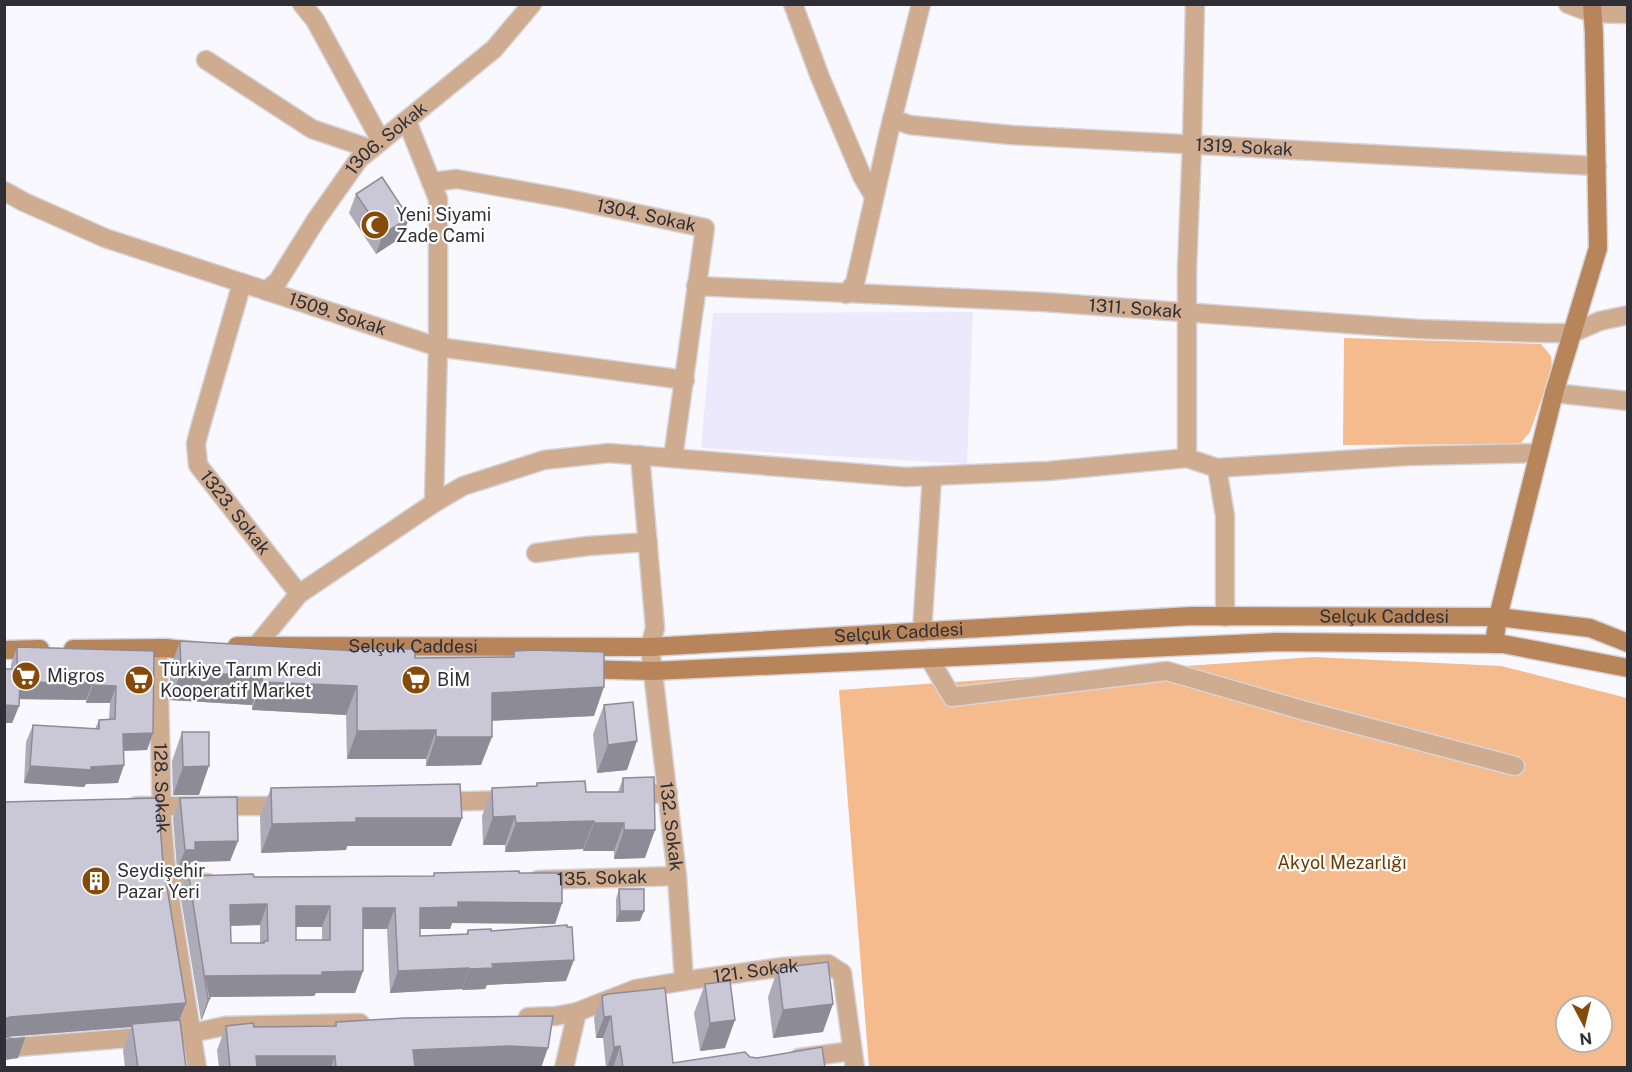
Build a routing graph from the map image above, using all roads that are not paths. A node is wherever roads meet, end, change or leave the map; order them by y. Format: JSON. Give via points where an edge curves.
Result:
{"nodes":[{"id":1,"x":302,"y":4,"type":"edge"},
{"id":2,"x":532,"y":4,"type":"edge"},
{"id":3,"x":793,"y":4,"type":"edge"},
{"id":4,"x":921,"y":4,"type":"edge"},
{"id":5,"x":1195,"y":4,"type":"edge"},
{"id":6,"x":1568,"y":4,"type":"edge"},
{"id":7,"x":1592,"y":9,"type":"edge"},
{"id":8,"x":1628,"y":14,"type":"edge"},
{"id":9,"x":206,"y":60,"type":"dead end"},
{"id":10,"x":892,"y":119,"type":"junction"},
{"id":11,"x":407,"y":121,"type":"junction"},
{"id":12,"x":1192,"y":144,"type":"junction"},
{"id":13,"x":376,"y":145,"type":"junction"},
{"id":14,"x":1597,"y":166,"type":"junction"},
{"id":15,"x":431,"y":182,"type":"junction"},
{"id":16,"x":4,"y":191,"type":"edge"},
{"id":17,"x":874,"y":196,"type":"junction"},
{"id":18,"x":242,"y":283,"type":"junction"},
{"id":19,"x":696,"y":286,"type":"junction"},
{"id":20,"x":266,"y":291,"type":"junction"},
{"id":21,"x":846,"y":294,"type":"junction"},
{"id":22,"x":1187,"y":313,"type":"junction"},
{"id":23,"x":1628,"y":315,"type":"edge"},
{"id":24,"x":1572,"y":333,"type":"junction"},
{"id":25,"x":438,"y":347,"type":"junction"},
{"id":26,"x":685,"y":380,"type":"junction"},
{"id":27,"x":1554,"y":393,"type":"junction"},
{"id":28,"x":1628,"y":401,"type":"edge"},
{"id":29,"x":1539,"y":453,"type":"junction"},
{"id":30,"x":640,"y":455,"type":"junction"},
{"id":31,"x":673,"y":458,"type":"junction"},
{"id":32,"x":1187,"y":458,"type":"junction"},
{"id":33,"x":1217,"y":468,"type":"junction"},
{"id":34,"x":932,"y":476,"type":"junction"},
{"id":35,"x":434,"y":503,"type":"junction"},
{"id":36,"x":648,"y":542,"type":"junction"},
{"id":37,"x":536,"y":553,"type":"dead end"},
{"id":38,"x":299,"y":594,"type":"junction"},
{"id":39,"x":1225,"y":616,"type":"junction"},
{"id":40,"x":1498,"y":617,"type":"junction"},
{"id":41,"x":922,"y":632,"type":"junction"},
{"id":42,"x":1628,"y":643,"type":"edge"},
{"id":43,"x":1494,"y":644,"type":"junction"},
{"id":44,"x":257,"y":645,"type":"junction"},
{"id":45,"x":651,"y":647,"type":"junction"},
{"id":46,"x":162,"y":648,"type":"junction"},
{"id":47,"x":4,"y":650,"type":"edge"},
{"id":48,"x":929,"y":658,"type":"junction"},
{"id":49,"x":345,"y":664,"type":"edge"},
{"id":50,"x":558,"y":669,"type":"edge"},
{"id":51,"x":1628,"y":669,"type":"edge"},
{"id":52,"x":653,"y":671,"type":"junction"},
{"id":53,"x":1515,"y":766,"type":"dead end"},
{"id":54,"x":668,"y":793,"type":"junction"},
{"id":55,"x":613,"y":796,"type":"edge"},
{"id":56,"x":523,"y":800,"type":"edge"},
{"id":57,"x":418,"y":803,"type":"edge"},
{"id":58,"x":162,"y":806,"type":"junction"},
{"id":59,"x":300,"y":806,"type":"edge"},
{"id":60,"x":117,"y":807,"type":"edge"},
{"id":61,"x":677,"y":876,"type":"junction"},
{"id":62,"x":524,"y":880,"type":"edge"},
{"id":63,"x":167,"y":881,"type":"junction"},
{"id":64,"x":229,"y":883,"type":"edge"},
{"id":65,"x":684,"y":981,"type":"junction"},
{"id":66,"x":577,"y":1012,"type":"junction"},
{"id":67,"x":510,"y":1018,"type":"edge"},
{"id":68,"x":381,"y":1023,"type":"edge"},
{"id":69,"x":192,"y":1033,"type":"junction"},
{"id":70,"x":4,"y":1048,"type":"edge"},
{"id":71,"x":854,"y":1059,"type":"edge"},
{"id":72,"x":781,"y":1062,"type":"edge"},
{"id":73,"x":197,"y":1068,"type":"edge"},
{"id":74,"x":564,"y":1068,"type":"edge"}],
"edges":[{"from":1,"to":13,"type":"street","via":[[315,20]]},
{"from":2,"to":11,"type":"street","name":"1306. Sokak","via":[[494,49]]},
{"from":3,"to":17,"type":"street","via":[[820,77]]},
{"from":4,"to":10,"type":"street"},
{"from":5,"to":12,"type":"street"},
{"from":6,"to":7,"type":"street"},
{"from":7,"to":8,"type":"street"},
{"from":7,"to":14,"type":"main road"},
{"from":9,"to":13,"type":"street","via":[[312,129]]},
{"from":10,"to":12,"type":"street","name":"1319. Sokak","via":[[910,125],[1011,135]]},
{"from":10,"to":17,"type":"street"},
{"from":11,"to":13,"type":"street","name":"1306. Sokak"},
{"from":11,"to":15,"type":"street"},
{"from":12,"to":14,"type":"street","name":"1319. Sokak"},
{"from":12,"to":22,"type":"street"},
{"from":13,"to":20,"type":"street","name":"1306. Sokak","via":[[359,159],[278,281]]},
{"from":14,"to":24,"type":"main road","via":[[1598,248]]},
{"from":15,"to":19,"type":"street","name":"1304. Sokak","via":[[457,180],[705,228]]},
{"from":15,"to":25,"type":"street","via":[[438,199]]},
{"from":16,"to":18,"type":"street","name":"1509. Sokak","via":[[105,238]]},
{"from":17,"to":21,"type":"street","via":[[855,283]]},
{"from":18,"to":20,"type":"street","name":"1509. Sokak"},
{"from":18,"to":38,"type":"street","name":"1323. Sokak","via":[[198,435],[198,465]]},
{"from":19,"to":21,"type":"street","name":"1311. Sokak"},
{"from":19,"to":26,"type":"street","name":"1304. Sokak"},
{"from":20,"to":25,"type":"street","name":"1509. Sokak"},
{"from":21,"to":22,"type":"street","name":"1311. Sokak","via":[[1044,302]]},
{"from":22,"to":24,"type":"street","name":"1311. Sokak","via":[[1418,329]]},
{"from":22,"to":32,"type":"street"},
{"from":23,"to":24,"type":"street"},
{"from":24,"to":27,"type":"main road"},
{"from":25,"to":26,"type":"street","name":"1509. Sokak"},
{"from":25,"to":35,"type":"street"},
{"from":26,"to":31,"type":"street","name":"1304. Sokak"},
{"from":27,"to":28,"type":"street"},
{"from":27,"to":29,"type":"main road"},
{"from":29,"to":33,"type":"street","via":[[1409,456]]},
{"from":29,"to":40,"type":"main road"},
{"from":30,"to":31,"type":"street"},
{"from":30,"to":35,"type":"street","via":[[609,453],[544,460],[463,486]]},
{"from":30,"to":36,"type":"street","name":"132. Sokak"},
{"from":31,"to":34,"type":"street"},
{"from":32,"to":33,"type":"street"},
{"from":32,"to":34,"type":"street","via":[[1048,471]]},
{"from":33,"to":39,"type":"street","via":[[1225,516]]},
{"from":34,"to":41,"type":"street"},
{"from":35,"to":38,"type":"street"},
{"from":36,"to":37,"type":"street"},
{"from":36,"to":45,"type":"street","name":"132. Sokak","via":[[655,628]]},
{"from":38,"to":44,"type":"street"},
{"from":39,"to":40,"type":"main road","name":"Selçuk Caddesi"},
{"from":39,"to":41,"type":"main road","name":"Selçuk Caddesi"},
{"from":40,"to":42,"type":"main road","name":"Selçuk Caddesi","via":[[1590,628]]},
{"from":40,"to":43,"type":"main road"},
{"from":41,"to":45,"type":"main road","name":"Selçuk Caddesi"},
{"from":43,"to":48,"type":"main road","via":[[1275,642]]},
{"from":43,"to":51,"type":"main road"},
{"from":44,"to":45,"type":"main road","name":"Selçuk Caddesi"},
{"from":44,"to":46,"type":"main road","name":"Selçuk Caddesi"},
{"from":45,"to":52,"type":"street","name":"132. Sokak"},
{"from":46,"to":47,"type":"main road"},
{"from":46,"to":49,"type":"main road"},
{"from":46,"to":58,"type":"street","name":"128. Sokak"},
{"from":48,"to":52,"type":"main road"},
{"from":48,"to":53,"type":"street","via":[[952,697],[1167,671]]},
{"from":50,"to":52,"type":"main road"},
{"from":52,"to":54,"type":"street","name":"132. Sokak"},
{"from":54,"to":55,"type":"street"},
{"from":54,"to":61,"type":"street","name":"132. Sokak"},
{"from":56,"to":57,"type":"street"},
{"from":58,"to":59,"type":"street"},
{"from":58,"to":60,"type":"street"},
{"from":58,"to":63,"type":"street","name":"128. Sokak"},
{"from":61,"to":62,"type":"street","name":"135. Sokak"},
{"from":61,"to":65,"type":"street","name":"132. Sokak"},
{"from":63,"to":64,"type":"street"},
{"from":63,"to":69,"type":"street","name":"128. Sokak"},
{"from":65,"to":66,"type":"street","name":"121. Sokak","via":[[636,989]]},
{"from":65,"to":71,"type":"street","name":"121. Sokak","via":[[828,964],[842,973]]},
{"from":66,"to":67,"type":"street","name":"121. Sokak"},
{"from":66,"to":74,"type":"street"},
{"from":68,"to":69,"type":"street","via":[[225,1026]]},
{"from":69,"to":70,"type":"street"},
{"from":69,"to":73,"type":"street","name":"128. Sokak"},
{"from":71,"to":72,"type":"street"}]}
